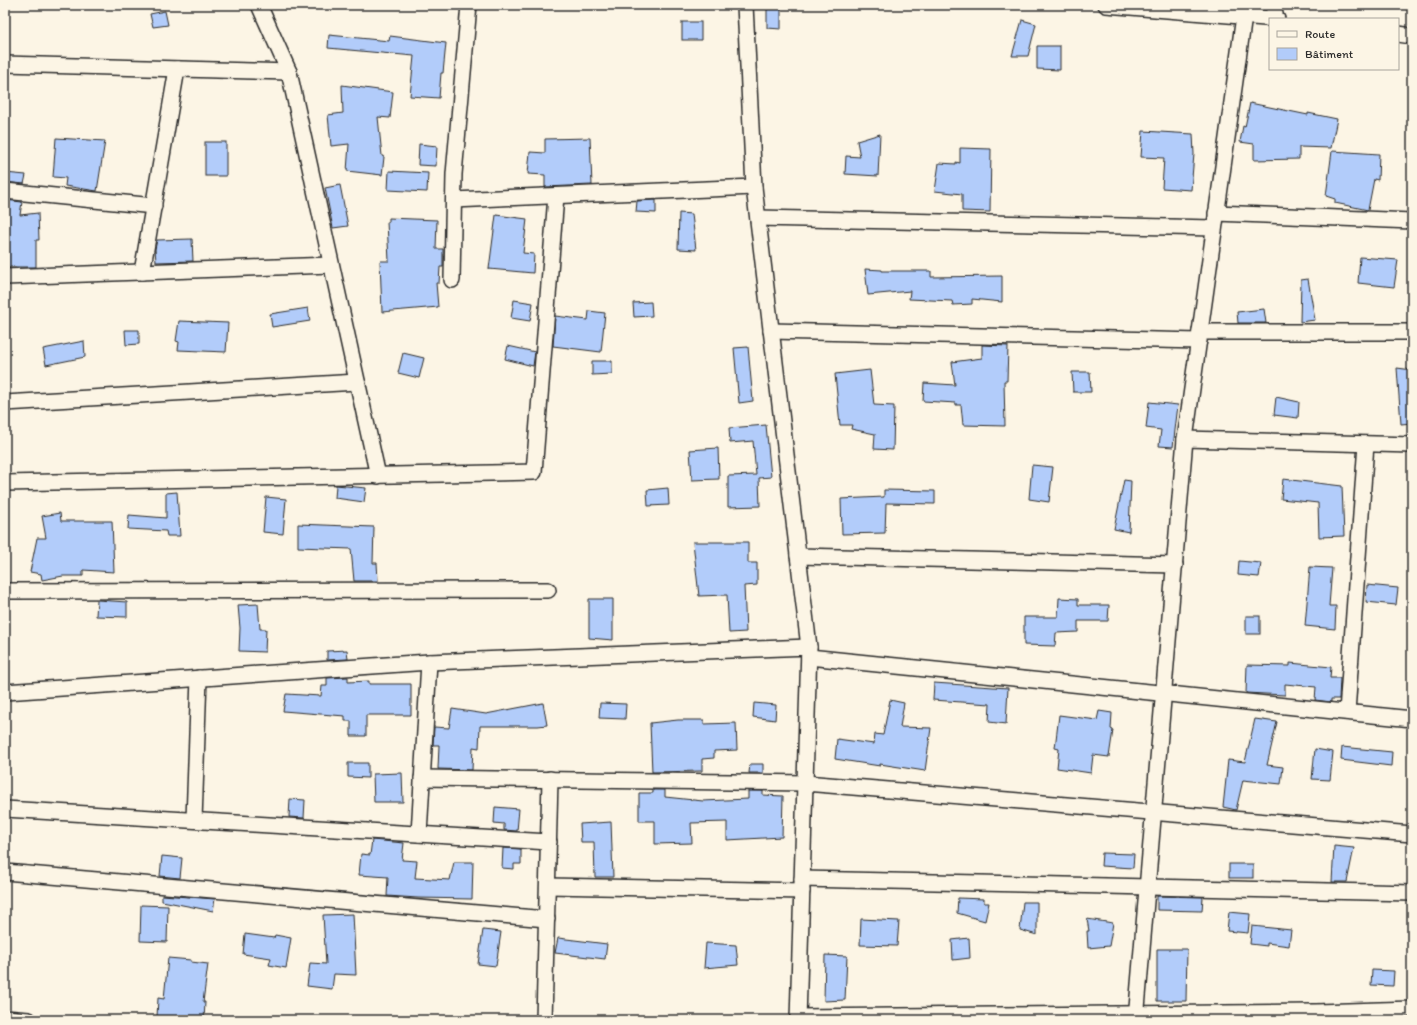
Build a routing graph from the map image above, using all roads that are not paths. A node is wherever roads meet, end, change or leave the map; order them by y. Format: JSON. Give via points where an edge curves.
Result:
{"nodes":[{"id":1,"x":259,"y":5,"type":"edge"},
{"id":2,"x":469,"y":5,"type":"edge"},
{"id":3,"x":745,"y":5,"type":"edge"},
{"id":4,"x":1106,"y":5,"type":"edge"},
{"id":5,"x":1273,"y":5,"type":"edge"},
{"id":6,"x":1244,"y":16,"type":"junction"},
{"id":7,"x":1269,"y":18,"type":"edge"},
{"id":8,"x":1276,"y":18,"type":"edge"},
{"id":9,"x":1399,"y":34,"type":"edge"},
{"id":10,"x":1412,"y":36,"type":"edge"},
{"id":11,"x":5,"y":64,"type":"edge"},
{"id":12,"x":177,"y":69,"type":"junction"},
{"id":13,"x":289,"y":72,"type":"junction"},
{"id":14,"x":754,"y":187,"type":"junction"},
{"id":15,"x":5,"y":191,"type":"edge"},
{"id":16,"x":556,"y":196,"type":"junction"},
{"id":17,"x":454,"y":200,"type":"junction"},
{"id":18,"x":154,"y":206,"type":"junction"},
{"id":19,"x":1216,"y":213,"type":"junction"},
{"id":20,"x":758,"y":218,"type":"junction"},
{"id":21,"x":1412,"y":221,"type":"edge"},
{"id":22,"x":1214,"y":228,"type":"junction"},
{"id":23,"x":331,"y":265,"type":"junction"},
{"id":24,"x":142,"y":272,"type":"junction"},
{"id":25,"x":5,"y":277,"type":"edge"},
{"id":26,"x":452,"y":280,"type":"dead end"},
{"id":27,"x":771,"y":332,"type":"junction"},
{"id":28,"x":1412,"y":332,"type":"edge"},
{"id":29,"x":1199,"y":337,"type":"junction"},
{"id":30,"x":357,"y":382,"type":"junction"},
{"id":31,"x":5,"y":403,"type":"edge"},
{"id":32,"x":1185,"y":439,"type":"junction"},
{"id":33,"x":1366,"y":444,"type":"junction"},
{"id":34,"x":1412,"y":445,"type":"edge"},
{"id":35,"x":378,"y":476,"type":"junction"},
{"id":36,"x":5,"y":483,"type":"edge"},
{"id":37,"x":798,"y":556,"type":"junction"},
{"id":38,"x":1174,"y":565,"type":"junction"},
{"id":39,"x":548,"y":590,"type":"dead end"},
{"id":40,"x":5,"y":591,"type":"edge"},
{"id":41,"x":809,"y":652,"type":"junction"},
{"id":42,"x":429,"y":662,"type":"junction"},
{"id":43,"x":199,"y":678,"type":"junction"},
{"id":44,"x":5,"y":692,"type":"edge"},
{"id":45,"x":1164,"y":693,"type":"junction"},
{"id":46,"x":1347,"y":712,"type":"junction"},
{"id":47,"x":1412,"y":719,"type":"edge"},
{"id":48,"x":422,"y":778,"type":"junction"},
{"id":49,"x":550,"y":780,"type":"junction"},
{"id":50,"x":805,"y":783,"type":"junction"},
{"id":51,"x":5,"y":809,"type":"edge"},
{"id":52,"x":1153,"y":812,"type":"junction"},
{"id":53,"x":194,"y":820,"type":"junction"},
{"id":54,"x":419,"y":834,"type":"junction"},
{"id":55,"x":1412,"y":834,"type":"edge"},
{"id":56,"x":549,"y":842,"type":"junction"},
{"id":57,"x":5,"y":872,"type":"edge"},
{"id":58,"x":802,"y":885,"type":"junction"},
{"id":59,"x":548,"y":886,"type":"junction"},
{"id":60,"x":1147,"y":887,"type":"junction"},
{"id":61,"x":1412,"y":893,"type":"edge"},
{"id":62,"x":547,"y":919,"type":"junction"},
{"id":63,"x":1412,"y":1009,"type":"edge"},
{"id":64,"x":1316,"y":1016,"type":"edge"},
{"id":65,"x":1136,"y":1017,"type":"edge"},
{"id":66,"x":5,"y":1018,"type":"edge"},
{"id":67,"x":798,"y":1019,"type":"edge"},
{"id":68,"x":29,"y":1020,"type":"edge"},
{"id":69,"x":544,"y":1020,"type":"edge"}],
"edges":[{"from":1,"to":13,"type":"street"},
{"from":2,"to":17,"type":"street"},
{"from":3,"to":14,"type":"street"},
{"from":4,"to":6,"type":"street"},
{"from":5,"to":8,"type":"street"},
{"from":6,"to":7,"type":"street"},
{"from":6,"to":19,"type":"street"},
{"from":9,"to":10,"type":"street"},
{"from":11,"to":12,"type":"street"},
{"from":12,"to":13,"type":"street"},
{"from":12,"to":18,"type":"street"},
{"from":13,"to":23,"type":"street"},
{"from":14,"to":16,"type":"street"},
{"from":14,"to":20,"type":"street"},
{"from":15,"to":18,"type":"street"},
{"from":16,"to":17,"type":"street"},
{"from":16,"to":35,"type":"street","via":[[534,472]]},
{"from":17,"to":26,"type":"street"},
{"from":18,"to":24,"type":"street"},
{"from":19,"to":21,"type":"street"},
{"from":19,"to":22,"type":"street"},
{"from":20,"to":22,"type":"street"},
{"from":20,"to":27,"type":"street"},
{"from":22,"to":29,"type":"street"},
{"from":23,"to":24,"type":"street"},
{"from":23,"to":30,"type":"street"},
{"from":24,"to":25,"type":"street"},
{"from":27,"to":29,"type":"street"},
{"from":27,"to":37,"type":"street"},
{"from":28,"to":29,"type":"street"},
{"from":29,"to":32,"type":"street"},
{"from":30,"to":31,"type":"street"},
{"from":30,"to":35,"type":"street"},
{"from":32,"to":33,"type":"street"},
{"from":32,"to":38,"type":"street"},
{"from":33,"to":34,"type":"street"},
{"from":33,"to":46,"type":"street"},
{"from":35,"to":36,"type":"street"},
{"from":37,"to":38,"type":"street"},
{"from":37,"to":41,"type":"street"},
{"from":38,"to":45,"type":"street"},
{"from":39,"to":40,"type":"street"},
{"from":41,"to":42,"type":"street"},
{"from":41,"to":45,"type":"street"},
{"from":41,"to":50,"type":"street"},
{"from":42,"to":43,"type":"street"},
{"from":42,"to":48,"type":"street"},
{"from":43,"to":44,"type":"street"},
{"from":43,"to":53,"type":"street"},
{"from":45,"to":46,"type":"street"},
{"from":45,"to":52,"type":"street"},
{"from":46,"to":47,"type":"street"},
{"from":48,"to":49,"type":"street"},
{"from":48,"to":54,"type":"street"},
{"from":49,"to":50,"type":"street"},
{"from":49,"to":56,"type":"street"},
{"from":50,"to":52,"type":"street"},
{"from":50,"to":58,"type":"street"},
{"from":51,"to":53,"type":"street"},
{"from":52,"to":55,"type":"street"},
{"from":52,"to":60,"type":"street"},
{"from":53,"to":54,"type":"street"},
{"from":54,"to":56,"type":"street"},
{"from":56,"to":59,"type":"street"},
{"from":57,"to":62,"type":"street"},
{"from":58,"to":59,"type":"street"},
{"from":58,"to":60,"type":"street"},
{"from":58,"to":67,"type":"street"},
{"from":59,"to":62,"type":"street"},
{"from":60,"to":61,"type":"street"},
{"from":60,"to":65,"type":"street"},
{"from":62,"to":69,"type":"street"},
{"from":63,"to":64,"type":"street"},
{"from":64,"to":65,"type":"street"},
{"from":65,"to":67,"type":"street"},
{"from":66,"to":68,"type":"street"}]}
